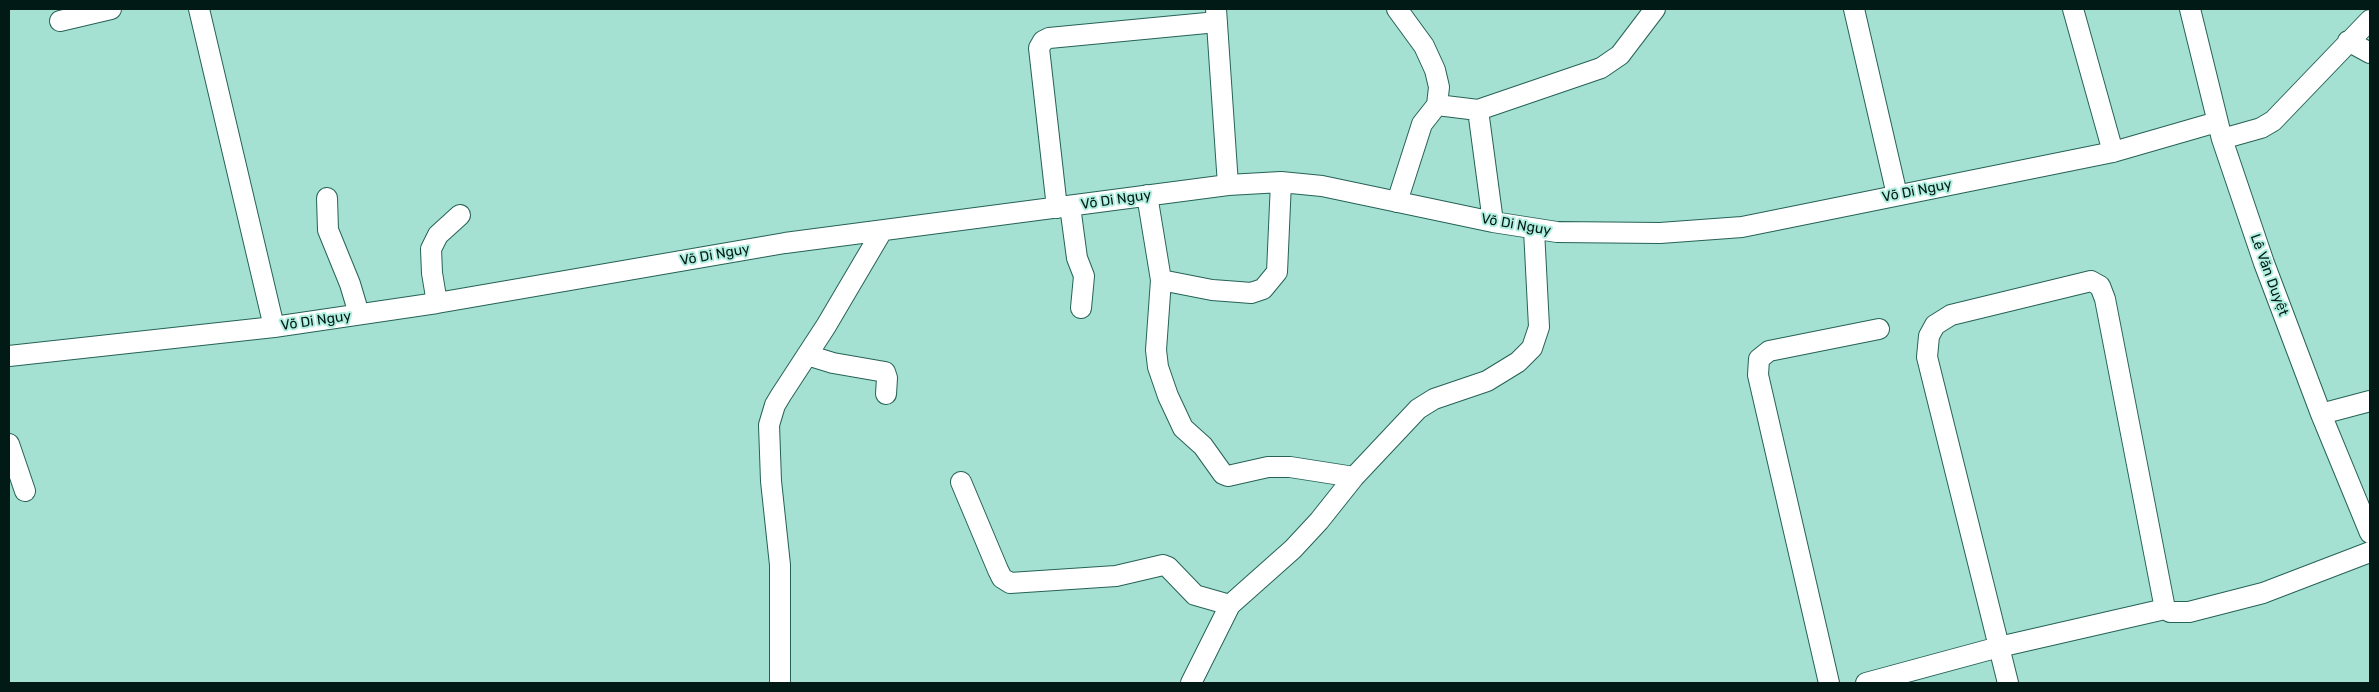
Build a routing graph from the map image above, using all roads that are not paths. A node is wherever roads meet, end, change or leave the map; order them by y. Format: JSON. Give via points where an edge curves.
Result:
{"nodes":[{"id":1,"x":111,"y":9,"type":"edge"},
{"id":2,"x":199,"y":9,"type":"edge"},
{"id":3,"x":1397,"y":9,"type":"edge"},
{"id":4,"x":1655,"y":9,"type":"edge"},
{"id":5,"x":1854,"y":9,"type":"edge"},
{"id":6,"x":2073,"y":9,"type":"edge"},
{"id":7,"x":2190,"y":9,"type":"edge"},
{"id":8,"x":1216,"y":16,"type":"edge"},
{"id":9,"x":2370,"y":20,"type":"edge"},
{"id":10,"x":60,"y":21,"type":"dead end"},
{"id":11,"x":2348,"y":41,"type":"junction"},
{"id":12,"x":2370,"y":53,"type":"edge"},
{"id":13,"x":1437,"y":105,"type":"junction"},
{"id":14,"x":1478,"y":110,"type":"junction"},
{"id":15,"x":2220,"y":130,"type":"junction"},
{"id":16,"x":2113,"y":152,"type":"junction"},
{"id":17,"x":1281,"y":182,"type":"junction"},
{"id":18,"x":1228,"y":185,"type":"junction"},
{"id":19,"x":1147,"y":195,"type":"junction"},
{"id":20,"x":1897,"y":195,"type":"junction"},
{"id":21,"x":328,"y":198,"type":"dead end"},
{"id":22,"x":1397,"y":202,"type":"junction"},
{"id":23,"x":1064,"y":207,"type":"junction"},
{"id":24,"x":460,"y":215,"type":"dead end"},
{"id":25,"x":1493,"y":222,"type":"junction"},
{"id":26,"x":1534,"y":230,"type":"junction"},
{"id":27,"x":882,"y":231,"type":"junction"},
{"id":28,"x":1161,"y":280,"type":"junction"},
{"id":29,"x":437,"y":303,"type":"junction"},
{"id":30,"x":1081,"y":308,"type":"dead end"},
{"id":31,"x":359,"y":314,"type":"junction"},
{"id":32,"x":274,"y":327,"type":"junction"},
{"id":33,"x":1879,"y":329,"type":"dead end"},
{"id":34,"x":806,"y":355,"type":"junction"},
{"id":35,"x":9,"y":356,"type":"edge"},
{"id":36,"x":886,"y":394,"type":"dead end"},
{"id":37,"x":2370,"y":401,"type":"edge"},
{"id":38,"x":2321,"y":414,"type":"junction"},
{"id":39,"x":9,"y":444,"type":"edge"},
{"id":40,"x":1354,"y":476,"type":"junction"},
{"id":41,"x":961,"y":482,"type":"dead end"},
{"id":42,"x":25,"y":492,"type":"dead end"},
{"id":43,"x":2370,"y":533,"type":"edge"},
{"id":44,"x":2370,"y":552,"type":"edge"},
{"id":45,"x":1230,"y":605,"type":"junction"},
{"id":46,"x":2165,"y":609,"type":"junction"},
{"id":47,"x":1999,"y":647,"type":"junction"},
{"id":48,"x":780,"y":683,"type":"edge"},
{"id":49,"x":1191,"y":683,"type":"edge"},
{"id":50,"x":1829,"y":683,"type":"edge"},
{"id":51,"x":1866,"y":683,"type":"edge"},
{"id":52,"x":2008,"y":683,"type":"edge"}],
"edges":[{"from":1,"to":10,"type":"street"},
{"from":2,"to":32,"type":"street"},
{"from":3,"to":13,"type":"street","via":[[1424,46],[1435,70],[1439,87]]},
{"from":4,"to":14,"type":"street","via":[[1620,54],[1601,68]]},
{"from":5,"to":20,"type":"street"},
{"from":6,"to":16,"type":"street"},
{"from":7,"to":15,"type":"street","name":"Lê Văn Duyệt"},
{"from":8,"to":18,"type":"street"},
{"from":8,"to":23,"type":"street","via":[[1043,40],[1039,48]]},
{"from":9,"to":11,"type":"street","name":"Võ Di Nguy"},
{"from":11,"to":12,"type":"street"},
{"from":11,"to":15,"type":"street","name":"Võ Di Nguy","via":[[2273,121],[2261,128]]},
{"from":13,"to":14,"type":"street"},
{"from":13,"to":22,"type":"street","via":[[1422,124]]},
{"from":14,"to":25,"type":"street"},
{"from":15,"to":16,"type":"street","name":"Võ Di Nguy"},
{"from":15,"to":38,"type":"street","name":"Lê Văn Duyệt","via":[[2264,263]]},
{"from":16,"to":20,"type":"street","name":"Võ Di Nguy"},
{"from":17,"to":18,"type":"street","name":"Võ Di Nguy"},
{"from":17,"to":22,"type":"street","name":"Võ Di Nguy","via":[[1322,186]]},
{"from":17,"to":28,"type":"street","via":[[1276,272],[1263,288],[1251,293],[1212,290]]},
{"from":18,"to":19,"type":"street","name":"Võ Di Nguy"},
{"from":19,"to":23,"type":"street","name":"Võ Di Nguy"},
{"from":19,"to":28,"type":"street"},
{"from":20,"to":26,"type":"street","name":"Võ Di Nguy","via":[[1742,227],[1660,233],[1572,234]]},
{"from":21,"to":31,"type":"street","via":[[328,230]]},
{"from":22,"to":25,"type":"street","name":"Võ Di Nguy"},
{"from":23,"to":27,"type":"street","name":"Võ Di Nguy"},
{"from":23,"to":30,"type":"street","via":[[1084,276]]},
{"from":24,"to":29,"type":"street","via":[[438,235],[432,249]]},
{"from":25,"to":26,"type":"street","name":"Võ Di Nguy"},
{"from":26,"to":40,"type":"street","via":[[1539,327],[1532,348],[1518,362],[1487,381],[1425,404]]},
{"from":27,"to":29,"type":"street","name":"Võ Di Nguy","via":[[785,243]]},
{"from":27,"to":34,"type":"street"},
{"from":28,"to":40,"type":"street","via":[[1156,350],[1162,380],[1179,422],[1203,446],[1223,474],[1234,477],[1261,468],[1290,467]]},
{"from":29,"to":31,"type":"street","name":"Võ Di Nguy"},
{"from":31,"to":32,"type":"street","name":"Võ Di Nguy"},
{"from":32,"to":35,"type":"street","name":"Võ Di Nguy"},
{"from":33,"to":50,"type":"street","via":[[1769,351],[1759,359],[1758,375]]},
{"from":34,"to":36,"type":"street","via":[[846,366],[881,370],[887,378]]},
{"from":34,"to":48,"type":"street","via":[[775,405],[769,425],[769,464],[780,565]]},
{"from":37,"to":38,"type":"street"},
{"from":38,"to":43,"type":"street","name":"Lê Văn Duyệt"},
{"from":39,"to":42,"type":"street"},
{"from":40,"to":45,"type":"street","via":[[1293,549]]},
{"from":41,"to":45,"type":"street","via":[[998,570],[1010,583],[1116,576],[1163,565],[1195,595]]},
{"from":44,"to":46,"type":"street","via":[[2263,593],[2189,612]]},
{"from":45,"to":49,"type":"street"},
{"from":46,"to":47,"type":"street"},
{"from":46,"to":47,"type":"street","via":[[2105,299],[2100,286],[2091,281],[1951,316],[1935,324],[1929,336],[1927,357]]},
{"from":47,"to":51,"type":"street"},
{"from":47,"to":52,"type":"street"}]}
